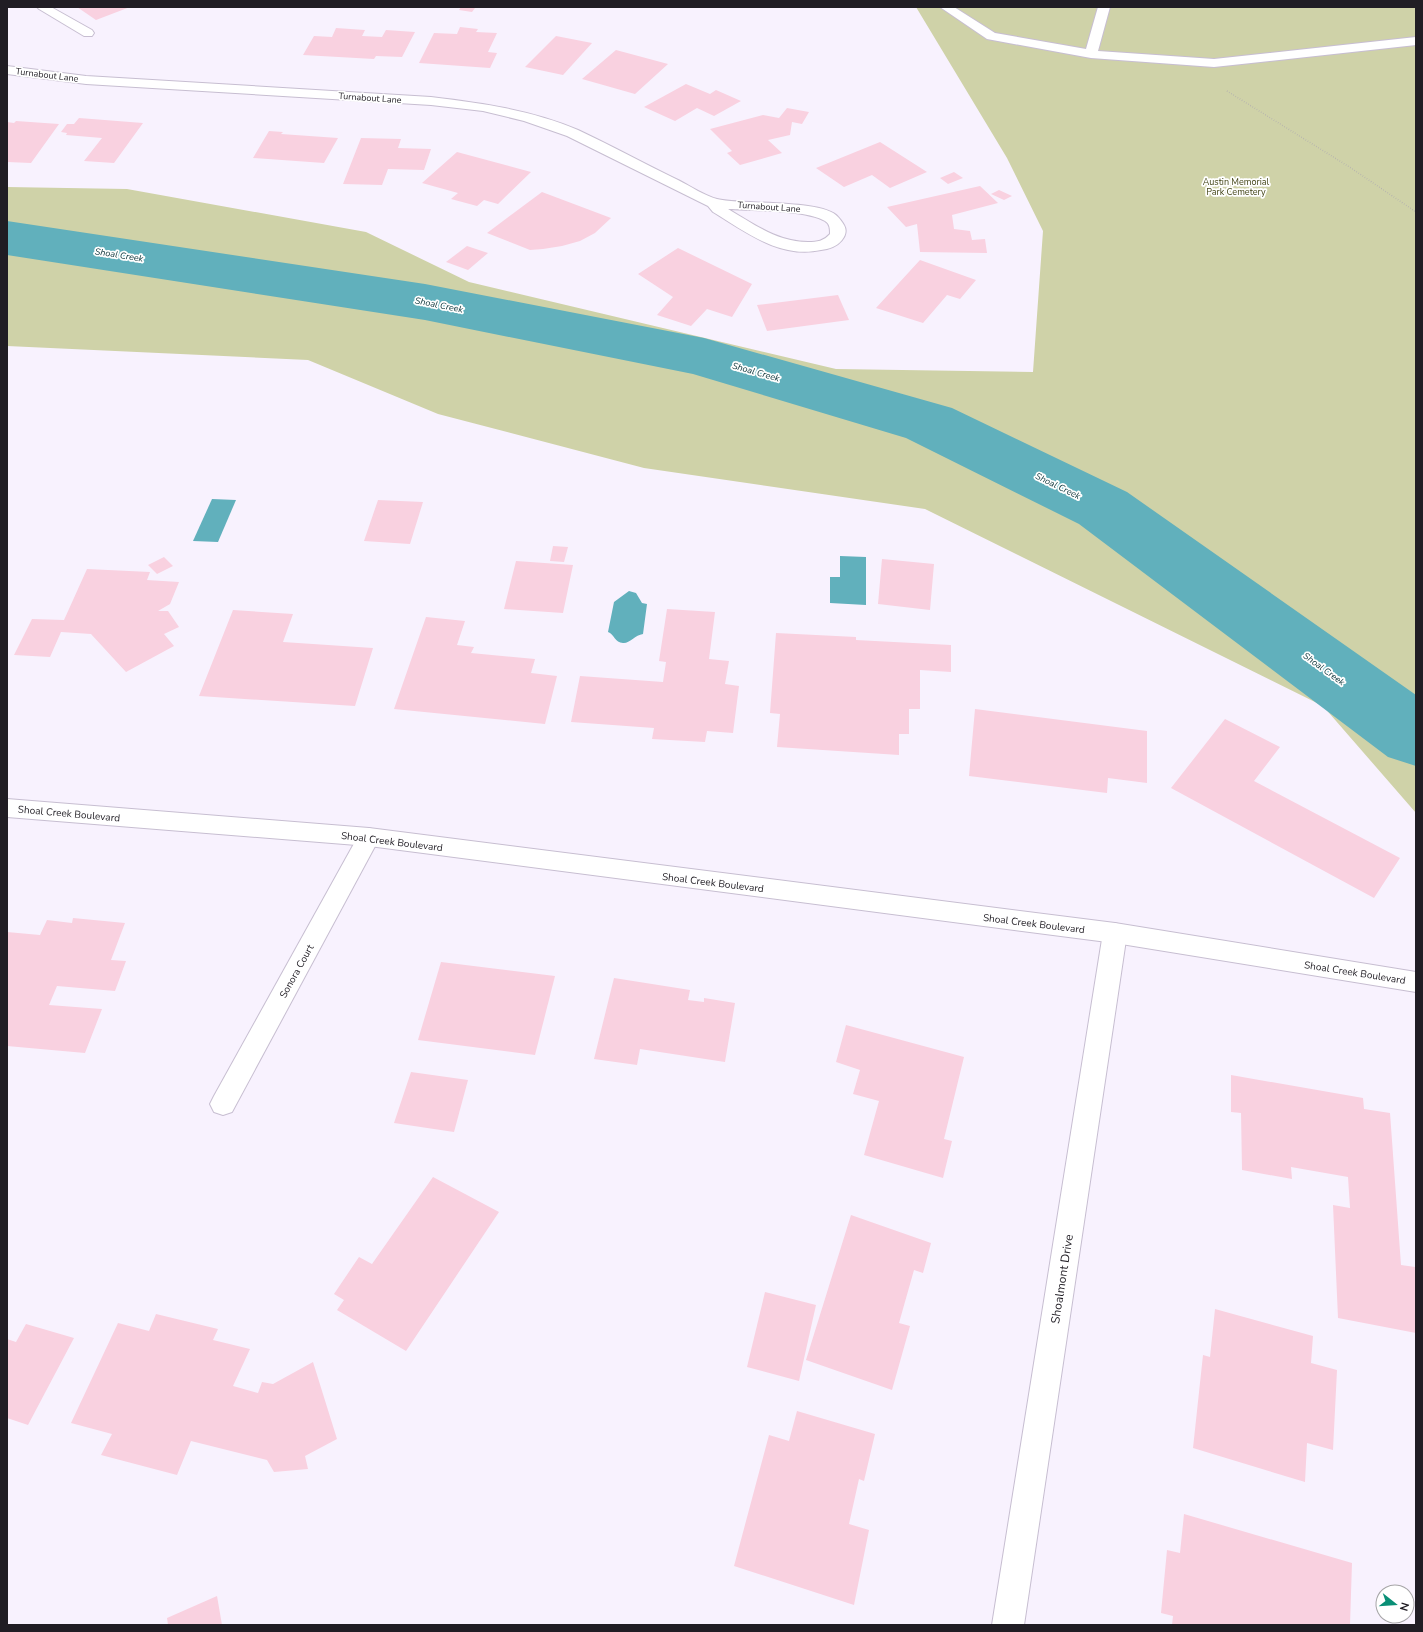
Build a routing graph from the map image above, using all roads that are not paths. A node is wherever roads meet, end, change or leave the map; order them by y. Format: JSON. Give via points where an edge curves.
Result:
{"nodes":[{"id":1,"x":43,"y":7,"type":"edge"},
{"id":2,"x":946,"y":7,"type":"edge"},
{"id":3,"x":1104,"y":7,"type":"edge"},
{"id":4,"x":88,"y":33,"type":"dead end"},
{"id":5,"x":1416,"y":41,"type":"edge"},
{"id":6,"x":1091,"y":54,"type":"junction"},
{"id":7,"x":7,"y":70,"type":"edge"},
{"id":8,"x":713,"y":203,"type":"junction"},
{"id":9,"x":7,"y":808,"type":"edge"},
{"id":10,"x":369,"y":837,"type":"junction"},
{"id":11,"x":1115,"y":933,"type":"junction"},
{"id":12,"x":1416,"y":982,"type":"edge"},
{"id":13,"x":223,"y":1104,"type":"dead end"},
{"id":14,"x":1008,"y":1625,"type":"edge"}],
"edges":[{"from":1,"to":4,"type":"lane"},
{"from":2,"to":6,"type":"lane","via":[[991,36]]},
{"from":3,"to":6,"type":"lane"},
{"from":5,"to":6,"type":"lane","via":[[1214,63]]},
{"from":7,"to":8,"type":"street","name":"Turnabout Lane","via":[[86,80],[483,107],[529,118],[572,133]]},
{"from":8,"to":8,"type":"street","name":"Turnabout Lane","via":[[718,209],[770,240],[792,247],[819,246],[832,242],[838,235],[838,227],[831,218],[818,213],[798,209]]},
{"from":9,"to":10,"type":"street","name":"Shoal Creek Boulevard"},
{"from":10,"to":11,"type":"street","name":"Shoal Creek Boulevard"},
{"from":10,"to":13,"type":"street","name":"Sonora Court"},
{"from":11,"to":12,"type":"street","name":"Shoal Creek Boulevard"},
{"from":11,"to":14,"type":"street","name":"Shoalmont Drive"}]}
